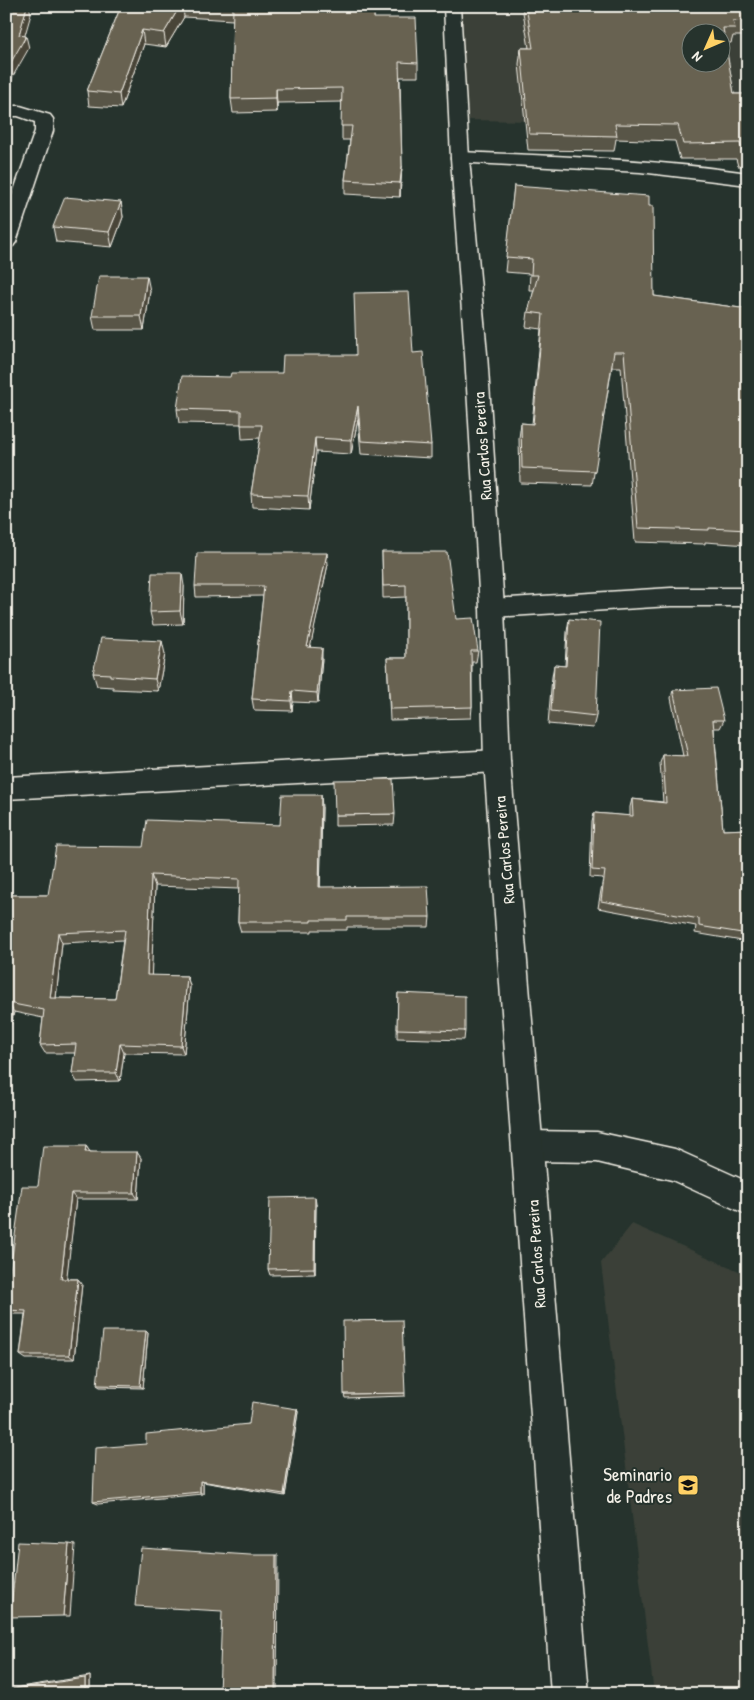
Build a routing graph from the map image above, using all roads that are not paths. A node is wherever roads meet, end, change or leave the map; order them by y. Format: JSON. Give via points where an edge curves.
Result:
{"nodes":[{"id":1,"x":452,"y":6,"type":"edge"},
{"id":2,"x":6,"y":111,"type":"edge"},
{"id":3,"x":460,"y":158,"type":"junction"},
{"id":4,"x":748,"y":179,"type":"edge"},
{"id":5,"x":6,"y":242,"type":"edge"},
{"id":6,"x":748,"y":597,"type":"edge"},
{"id":7,"x":492,"y":608,"type":"junction"},
{"id":8,"x":497,"y":761,"type":"junction"},
{"id":9,"x":6,"y":788,"type":"edge"},
{"id":10,"x":528,"y":1146,"type":"junction"},
{"id":11,"x":748,"y":1199,"type":"edge"},
{"id":12,"x":570,"y":1694,"type":"edge"}],
"edges":[{"from":1,"to":3,"type":"main road","name":"Rua Carlos Pereira"},
{"from":2,"to":5,"type":"main road","via":[[20,111],[44,119],[44,131]]},
{"from":3,"to":4,"type":"main road","via":[[702,172]]},
{"from":3,"to":7,"type":"main road","name":"Rua Carlos Pereira"},
{"from":6,"to":7,"type":"main road","via":[[671,597]]},
{"from":7,"to":8,"type":"main road","name":"Rua Carlos Pereira"},
{"from":8,"to":9,"type":"main road"},
{"from":8,"to":10,"type":"main road","name":"Rua Carlos Pereira"},
{"from":10,"to":11,"type":"main road","via":[[597,1147],[675,1165]]},
{"from":10,"to":12,"type":"main road","name":"Rua Carlos Pereira"}]}
